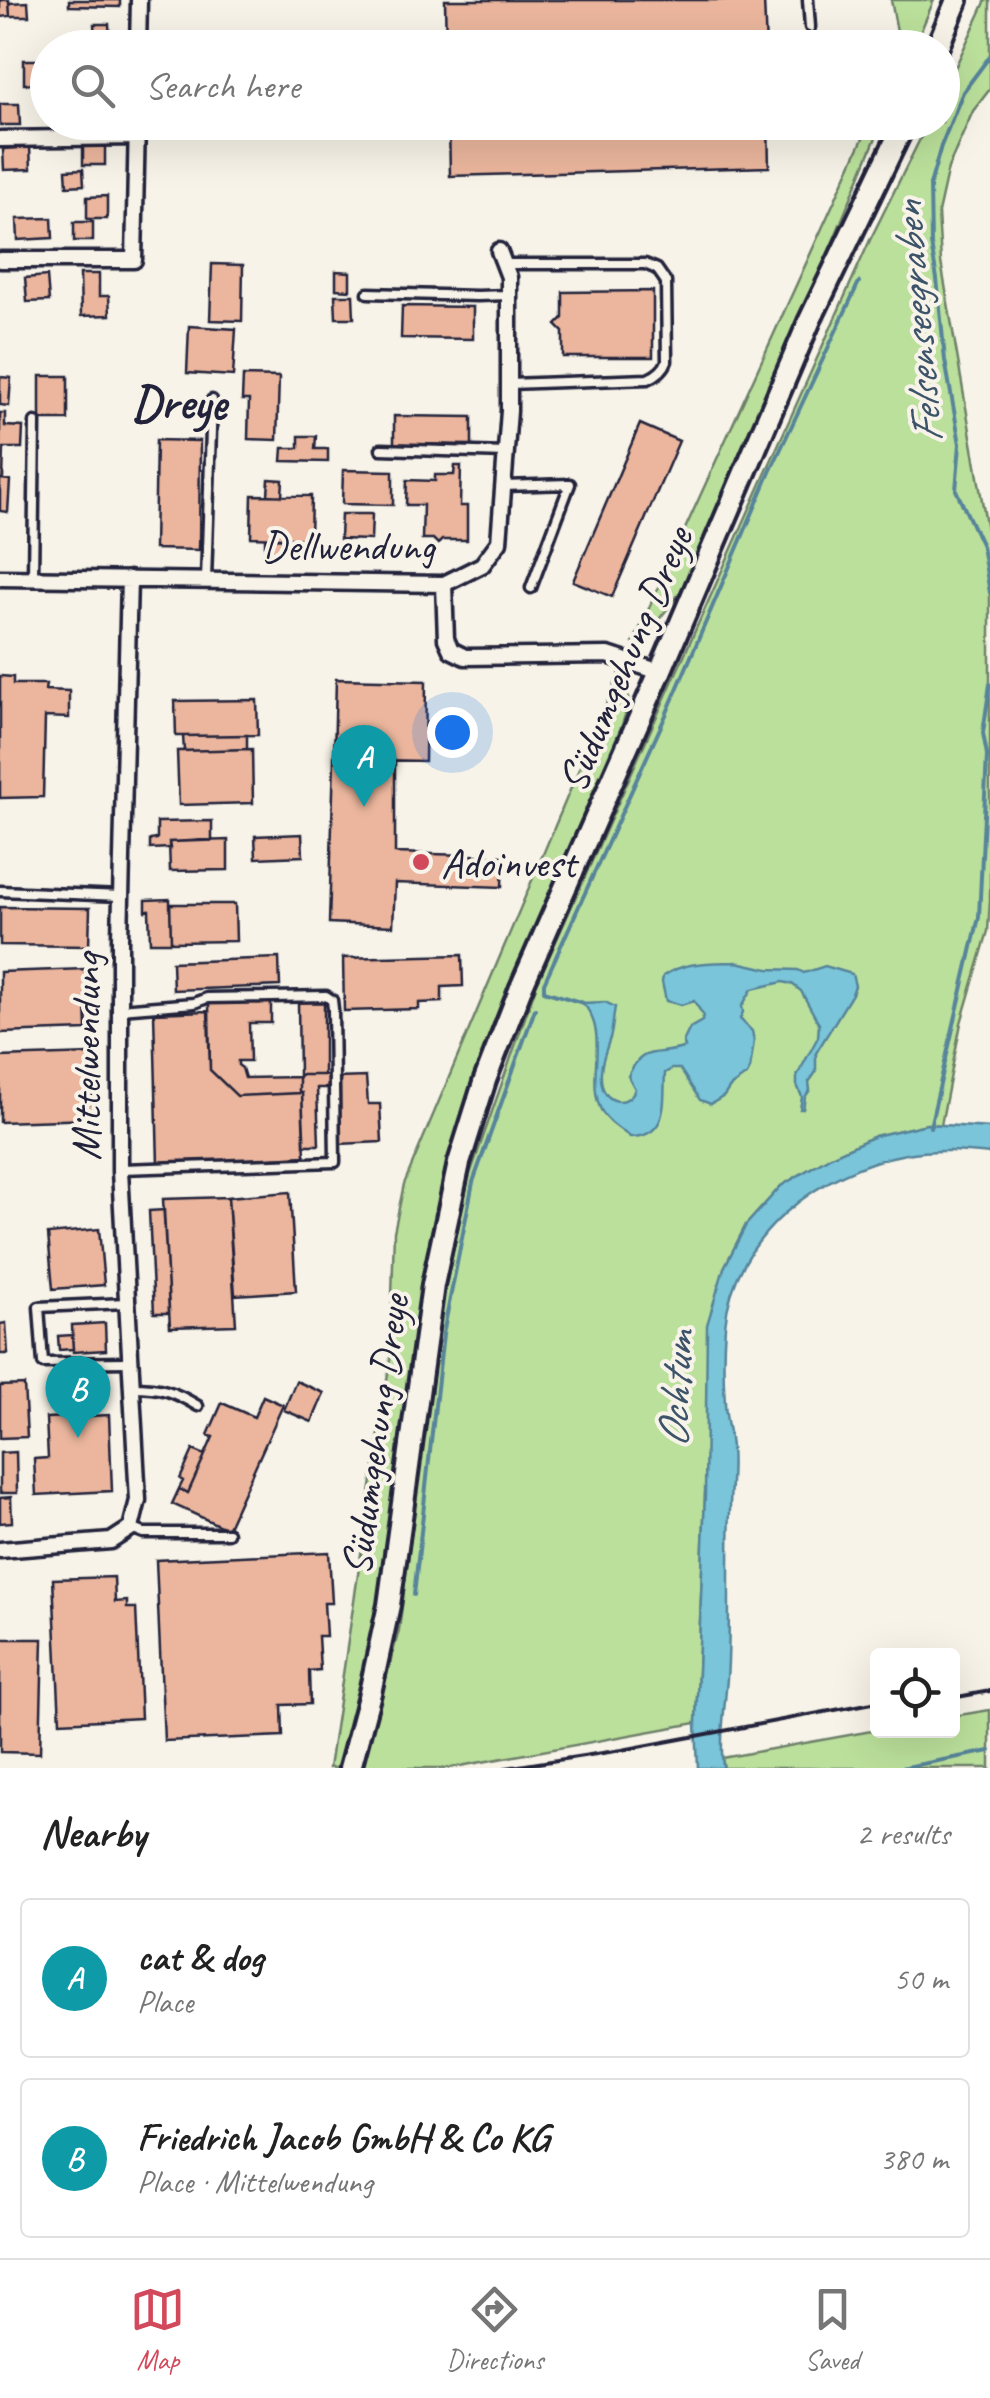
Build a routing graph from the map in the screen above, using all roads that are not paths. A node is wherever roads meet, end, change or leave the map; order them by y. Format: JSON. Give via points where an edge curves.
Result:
{"nodes":[{"id":1,"x":139,"y":0,"type":"edge"},
{"id":2,"x":808,"y":0,"type":"edge"},
{"id":3,"x":957,"y":1,"type":"edge"},
{"id":4,"x":810,"y":27,"type":"dead end"},
{"id":5,"x":138,"y":30,"type":"edge"},
{"id":6,"x":945,"y":30,"type":"edge"},
{"id":7,"x":30,"y":138,"type":"edge"},
{"id":8,"x":0,"y":140,"type":"edge"},
{"id":9,"x":137,"y":140,"type":"edge"},
{"id":10,"x":896,"y":140,"type":"edge"},
{"id":11,"x":501,"y":258,"type":"joint"},
{"id":12,"x":0,"y":260,"type":"edge"},
{"id":13,"x":368,"y":293,"type":"dead end"},
{"id":14,"x":509,"y":294,"type":"junction"},
{"id":15,"x":509,"y":384,"type":"junction"},
{"id":16,"x":212,"y":400,"type":"dead end"},
{"id":17,"x":35,"y":422,"type":"dead end"},
{"id":18,"x":381,"y":449,"type":"dead end"},
{"id":19,"x":506,"y":453,"type":"junction"},
{"id":20,"x":503,"y":486,"type":"junction"},
{"id":21,"x":0,"y":578,"type":"edge"},
{"id":22,"x":33,"y":578,"type":"junction"},
{"id":23,"x":129,"y":579,"type":"junction"},
{"id":24,"x":206,"y":580,"type":"junction"},
{"id":25,"x":444,"y":584,"type":"junction"},
{"id":26,"x":532,"y":588,"type":"dead end"},
{"id":27,"x":660,"y":672,"type":"junction"},
{"id":28,"x":0,"y":891,"type":"edge"},
{"id":29,"x":120,"y":896,"type":"junction"},
{"id":30,"x":120,"y":1008,"type":"junction"},
{"id":31,"x":120,"y":1168,"type":"junction"},
{"id":32,"x":127,"y":1303,"type":"junction"},
{"id":33,"x":130,"y":1362,"type":"junction"},
{"id":34,"x":132,"y":1387,"type":"junction"},
{"id":35,"x":198,"y":1406,"type":"dead end"},
{"id":36,"x":130,"y":1528,"type":"junction"},
{"id":37,"x":228,"y":1534,"type":"dead end"},
{"id":38,"x":0,"y":1550,"type":"edge"},
{"id":39,"x":350,"y":1768,"type":"edge"}],
"edges":[{"from":1,"to":5,"type":"street"},
{"from":2,"to":4,"type":"lane"},
{"from":3,"to":6,"type":"main road"},
{"from":7,"to":8,"type":"street"},
{"from":9,"to":12,"type":"street","via":[[134,260]]},
{"from":10,"to":27,"type":"main road","name":"Südumgehung Dreye","via":[[809,322]]},
{"from":11,"to":14,"type":"street","name":"Dellwendung"},
{"from":11,"to":15,"type":"lane","via":[[646,264],[666,282],[668,360],[656,375]]},
{"from":13,"to":14,"type":"lane"},
{"from":14,"to":15,"type":"street","name":"Dellwendung"},
{"from":15,"to":19,"type":"street","name":"Dellwendung"},
{"from":16,"to":24,"type":"lane"},
{"from":17,"to":22,"type":"lane"},
{"from":18,"to":19,"type":"lane"},
{"from":19,"to":20,"type":"street","name":"Dellwendung"},
{"from":20,"to":25,"type":"street","name":"Dellwendung","via":[[499,542],[482,566]]},
{"from":20,"to":26,"type":"lane","via":[[570,484]]},
{"from":21,"to":22,"type":"street"},
{"from":22,"to":23,"type":"street"},
{"from":23,"to":24,"type":"street","name":"Dellwendung"},
{"from":23,"to":29,"type":"street","name":"Mittelwendung"},
{"from":24,"to":25,"type":"street","name":"Dellwendung"},
{"from":25,"to":27,"type":"street","via":[[446,639],[465,657],[608,655]]},
{"from":27,"to":39,"type":"main road","name":"Südumgehung Dreye","via":[[520,990],[459,1164],[433,1285],[388,1605]]},
{"from":28,"to":29,"type":"lane"},
{"from":29,"to":30,"type":"street","name":"Mittelwendung"},
{"from":30,"to":31,"type":"street","name":"Mittelwendung"},
{"from":30,"to":31,"type":"lane","via":[[207,998],[332,1000],[335,1162]]},
{"from":31,"to":32,"type":"street","name":"Mittelwendung"},
{"from":32,"to":33,"type":"street","name":"Mittelwendung"},
{"from":32,"to":33,"type":"lane","via":[[39,1307],[43,1363]]},
{"from":33,"to":34,"type":"street","name":"Mittelwendung"},
{"from":34,"to":35,"type":"lane","via":[[171,1390]]},
{"from":34,"to":36,"type":"street","name":"Mittelwendung","via":[[138,1500]]},
{"from":36,"to":37,"type":"lane"},
{"from":36,"to":38,"type":"street","via":[[111,1541]]}]}
